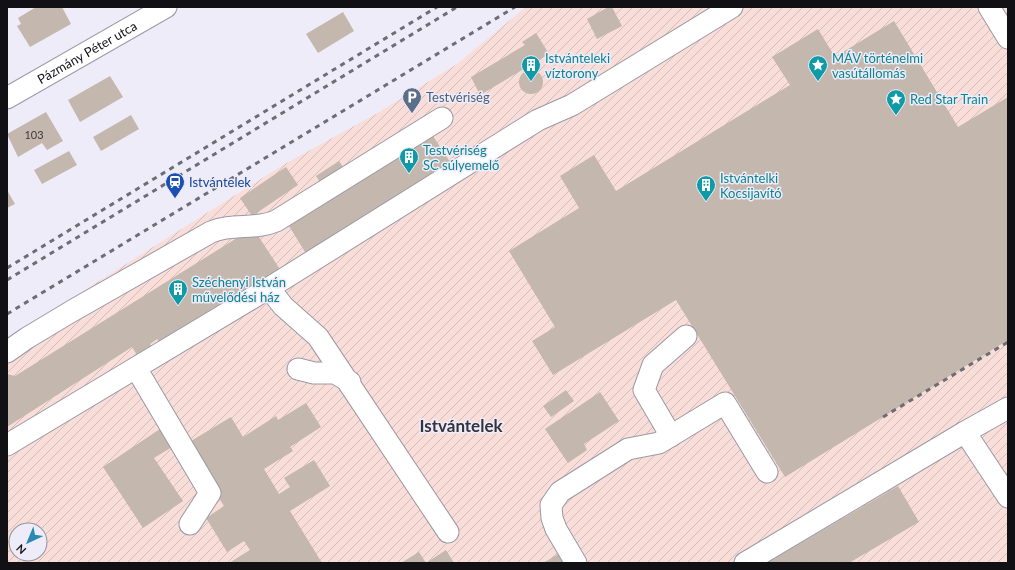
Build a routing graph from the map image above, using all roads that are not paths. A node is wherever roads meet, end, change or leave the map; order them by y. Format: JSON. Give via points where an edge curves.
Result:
{"nodes":[{"id":1,"x":166,"y":7,"type":"edge"},
{"id":2,"x":732,"y":7,"type":"edge"},
{"id":3,"x":989,"y":7,"type":"edge"},
{"id":4,"x":1008,"y":38,"type":"edge"},
{"id":5,"x":7,"y":98,"type":"edge"},
{"id":6,"x":442,"y":118,"type":"dead end"},
{"id":7,"x":269,"y":288,"type":"junction"},
{"id":8,"x":686,"y":336,"type":"dead end"},
{"id":9,"x":7,"y":352,"type":"edge"},
{"id":10,"x":136,"y":368,"type":"junction"},
{"id":11,"x":298,"y":369,"type":"dead end"},
{"id":12,"x":350,"y":382,"type":"junction"},
{"id":13,"x":1008,"y":408,"type":"edge"},
{"id":14,"x":965,"y":432,"type":"junction"},
{"id":15,"x":671,"y":436,"type":"junction"},
{"id":16,"x":7,"y":445,"type":"edge"},
{"id":17,"x":767,"y":472,"type":"dead end"},
{"id":18,"x":1008,"y":497,"type":"edge"},
{"id":19,"x":190,"y":524,"type":"dead end"},
{"id":20,"x":448,"y":532,"type":"dead end"},
{"id":21,"x":576,"y":563,"type":"edge"},
{"id":22,"x":745,"y":563,"type":"edge"}],
"edges":[{"from":1,"to":5,"type":"street","name":"Pázmány Péter utca"},
{"from":2,"to":7,"type":"street","via":[[572,105],[538,120]]},
{"from":3,"to":4,"type":"street"},
{"from":6,"to":9,"type":"street","via":[[276,222],[266,225],[229,226],[211,232],[72,311]]},
{"from":7,"to":10,"type":"street"},
{"from":7,"to":12,"type":"street","via":[[283,306],[318,337]]},
{"from":8,"to":15,"type":"street","via":[[653,365],[644,390]]},
{"from":10,"to":16,"type":"street"},
{"from":10,"to":19,"type":"street","via":[[210,492]]},
{"from":11,"to":12,"type":"street","via":[[314,373],[335,373]]},
{"from":12,"to":20,"type":"street"},
{"from":13,"to":14,"type":"street"},
{"from":14,"to":18,"type":"street"},
{"from":14,"to":22,"type":"street"},
{"from":15,"to":17,"type":"street","via":[[725,404]]},
{"from":15,"to":21,"type":"street","via":[[659,444],[628,449],[560,492],[551,505],[552,518]]}]}
